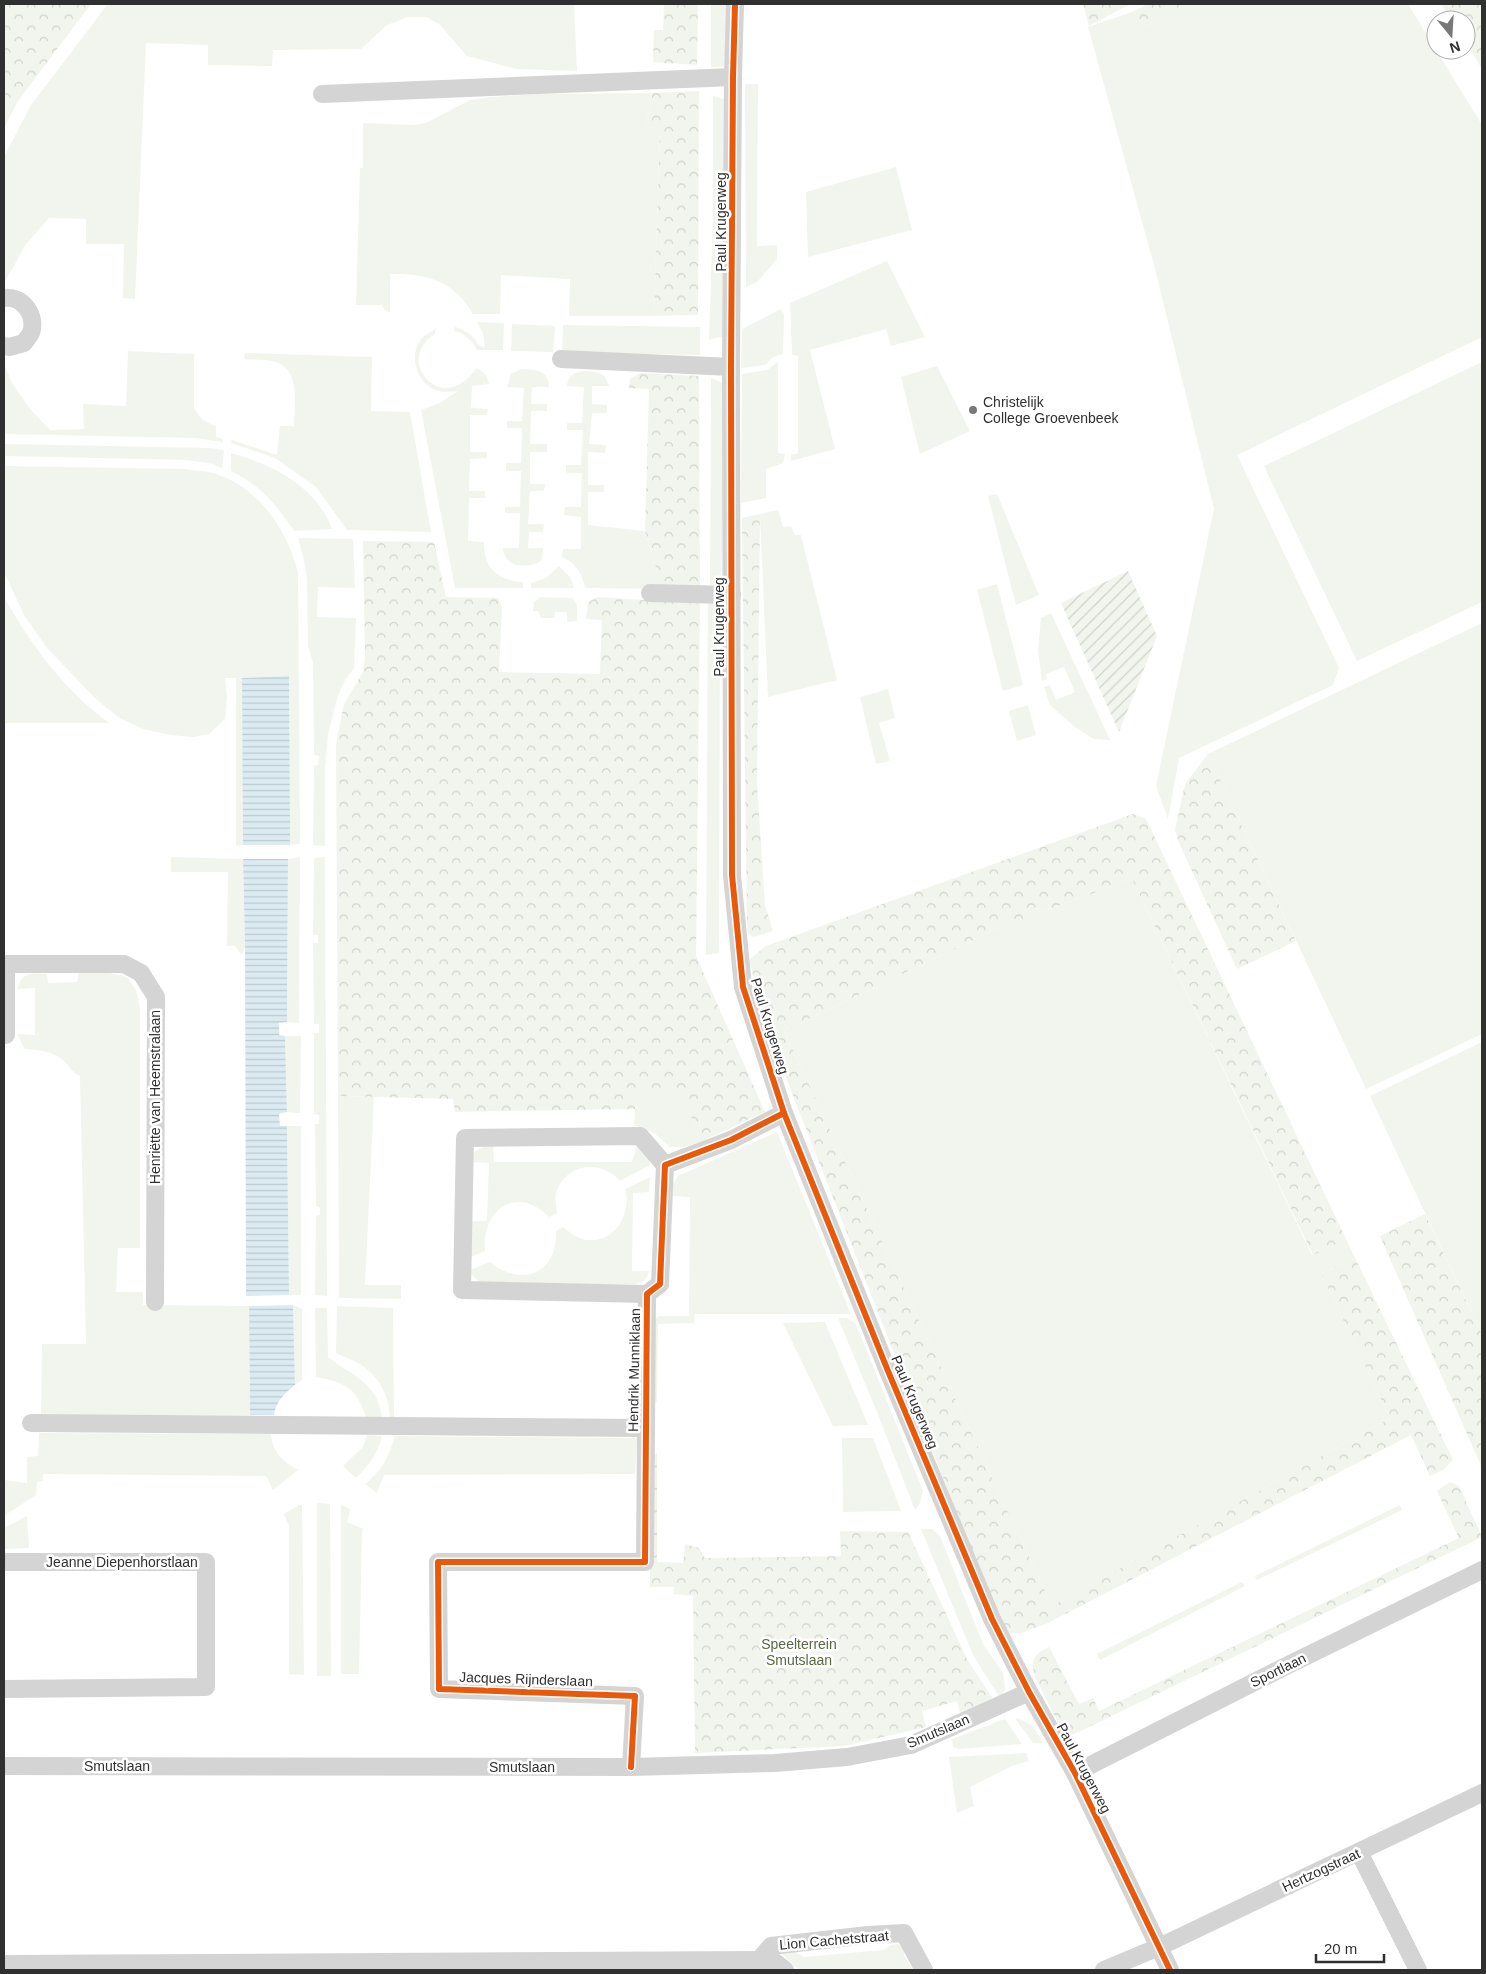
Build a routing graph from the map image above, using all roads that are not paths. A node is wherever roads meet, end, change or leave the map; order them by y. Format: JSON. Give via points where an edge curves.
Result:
{"nodes":[{"id":1,"x":736,"y":4,"type":"edge"},
{"id":2,"x":733,"y":77,"type":"junction"},
{"id":3,"x":322,"y":94,"type":"dead end"},
{"id":4,"x":4,"y":298,"type":"edge"},
{"id":5,"x":4,"y":346,"type":"edge"},
{"id":6,"x":561,"y":359,"type":"dead end"},
{"id":7,"x":731,"y":367,"type":"junction"},
{"id":8,"x":650,"y":593,"type":"dead end"},
{"id":9,"x":732,"y":595,"type":"junction"},
{"id":10,"x":5,"y":964,"type":"edge"},
{"id":11,"x":4,"y":1035,"type":"edge"},
{"id":12,"x":784,"y":1113,"type":"junction"},
{"id":13,"x":665,"y":1165,"type":"junction"},
{"id":14,"x":647,"y":1294,"type":"junction"},
{"id":15,"x":155,"y":1302,"type":"dead end"},
{"id":16,"x":31,"y":1423,"type":"dead end"},
{"id":17,"x":646,"y":1428,"type":"junction"},
{"id":18,"x":4,"y":1562,"type":"edge"},
{"id":19,"x":645,"y":1562,"type":"joint"},
{"id":20,"x":1482,"y":1570,"type":"edge"},
{"id":21,"x":4,"y":1689,"type":"edge"},
{"id":22,"x":1029,"y":1692,"type":"junction"},
{"id":23,"x":4,"y":1766,"type":"edge"},
{"id":24,"x":631,"y":1766,"type":"junction"},
{"id":25,"x":1075,"y":1773,"type":"junction"},
{"id":26,"x":1482,"y":1793,"type":"edge"},
{"id":27,"x":1359,"y":1852,"type":"junction"},
{"id":28,"x":1158,"y":1947,"type":"junction"},
{"id":29,"x":759,"y":1960,"type":"junction"},
{"id":30,"x":4,"y":1964,"type":"edge"},
{"id":31,"x":785,"y":1970,"type":"edge"},
{"id":32,"x":924,"y":1970,"type":"edge"},
{"id":33,"x":1104,"y":1970,"type":"edge"},
{"id":34,"x":1170,"y":1970,"type":"edge"},
{"id":35,"x":1418,"y":1970,"type":"edge"}],
"edges":[{"from":1,"to":2,"type":"street","name":"Paul Krugerweg"},
{"from":2,"to":3,"type":"street"},
{"from":2,"to":7,"type":"street","name":"Paul Krugerweg"},
{"from":4,"to":5,"type":"street","via":[[19,300],[28,308],[32,321],[31,332],[24,343]]},
{"from":6,"to":7,"type":"street"},
{"from":7,"to":9,"type":"street","name":"Paul Krugerweg"},
{"from":8,"to":9,"type":"street"},
{"from":9,"to":12,"type":"street","name":"Paul Krugerweg","via":[[732,875],[738,950],[743,987]]},
{"from":10,"to":11,"type":"street","name":"Henriëtte van Heemstralaan"},
{"from":10,"to":15,"type":"street","name":"Henriëtte van Heemstralaan","via":[[124,964],[141,973],[156,997]]},
{"from":12,"to":13,"type":"street","via":[[731,1140]]},
{"from":12,"to":22,"type":"street","name":"Paul Krugerweg","via":[[992,1620]]},
{"from":13,"to":14,"type":"street","name":"Hendrik Munniklaan","via":[[660,1284]]},
{"from":13,"to":14,"type":"street","name":"Hendrik Munniklaan","via":[[640,1136],[465,1138],[462,1290]]},
{"from":14,"to":17,"type":"street","name":"Hendrik Munniklaan"},
{"from":16,"to":17,"type":"street"},
{"from":17,"to":19,"type":"street","name":"Hendrik Munniklaan"},
{"from":18,"to":21,"type":"street","name":"Jeanne Diepenhorstlaan","via":[[206,1562],[206,1686]]},
{"from":19,"to":24,"type":"street","name":"Jacques Rijnderslaan","via":[[438,1562],[439,1689],[634,1696]]},
{"from":20,"to":25,"type":"street","name":"Sportlaan"},
{"from":22,"to":24,"type":"street","name":"Smutslaan","via":[[910,1745],[847,1757],[775,1763]]},
{"from":22,"to":25,"type":"street","name":"Paul Krugerweg"},
{"from":23,"to":24,"type":"street","name":"Smutslaan"},
{"from":25,"to":28,"type":"street","name":"Paul Krugerweg"},
{"from":26,"to":27,"type":"street","name":"Hertzogstraat"},
{"from":27,"to":28,"type":"street","name":"Hertzogstraat"},
{"from":27,"to":35,"type":"street"},
{"from":28,"to":33,"type":"street"},
{"from":28,"to":34,"type":"street","name":"Paul Krugerweg"},
{"from":29,"to":30,"type":"street","name":"Lion Cachetstraat"},
{"from":29,"to":31,"type":"street","name":"Lion Cachetstraat","via":[[775,1962]]},
{"from":29,"to":32,"type":"street","name":"Lion Cachetstraat","via":[[771,1946],[904,1933]]}]}
